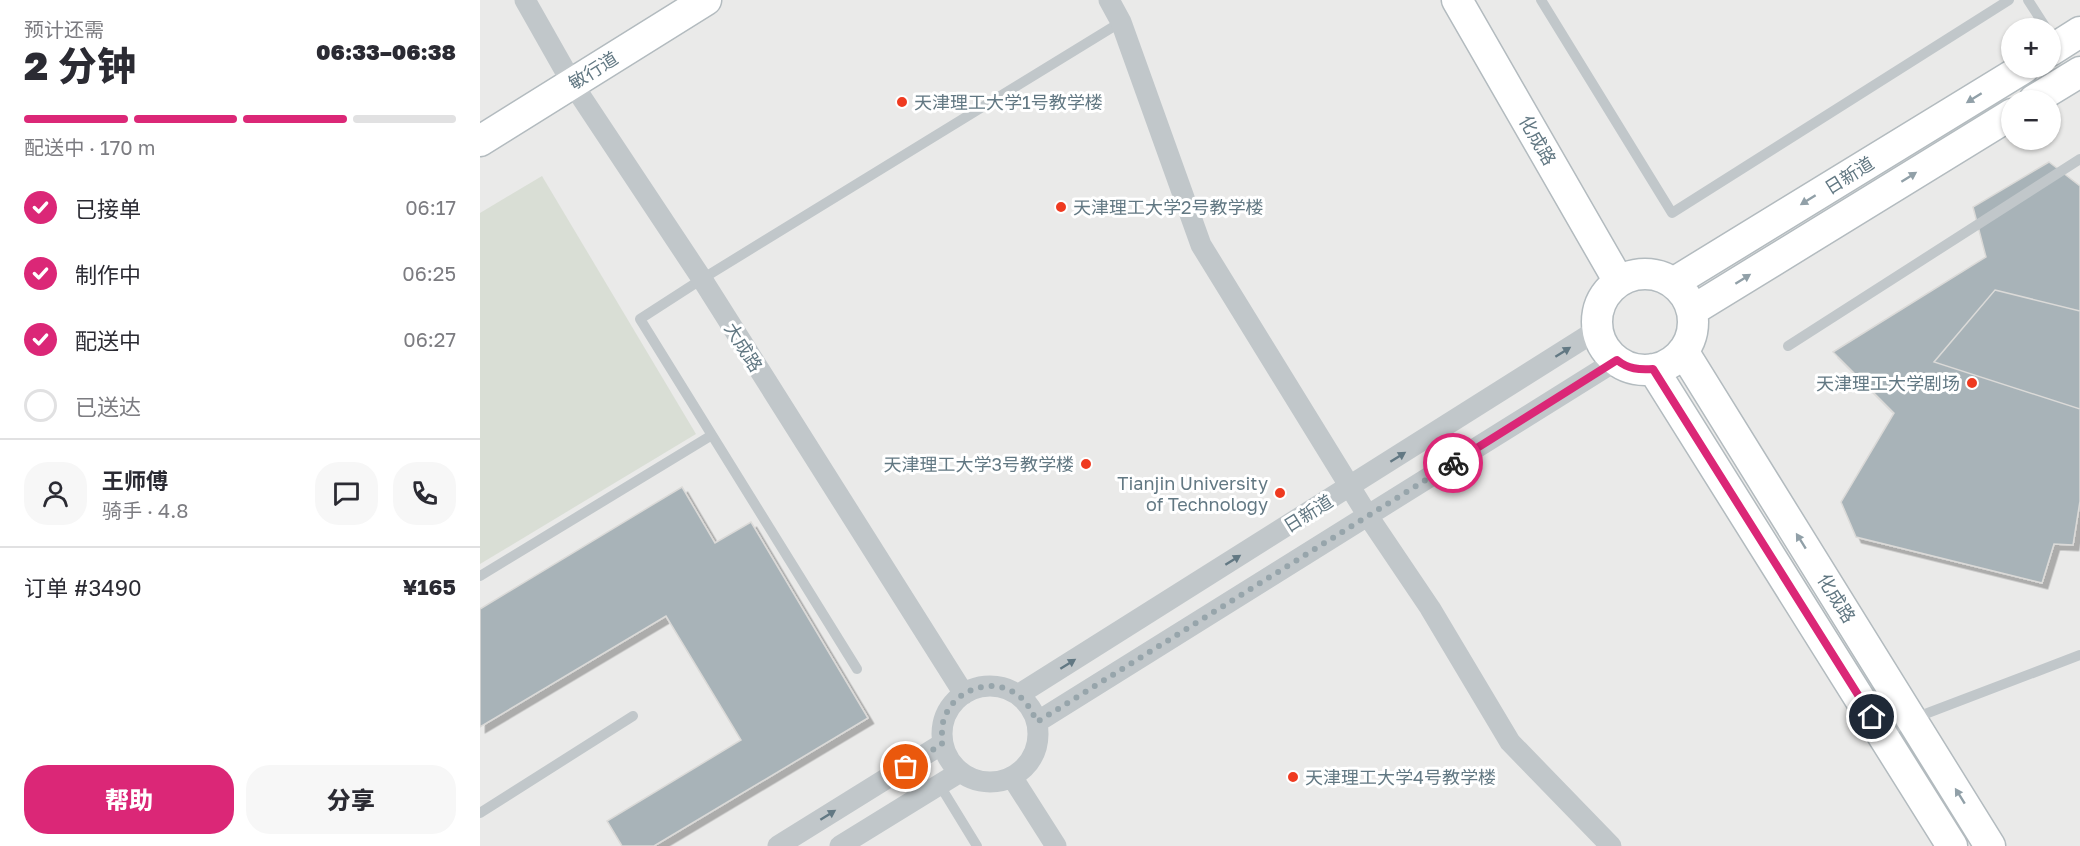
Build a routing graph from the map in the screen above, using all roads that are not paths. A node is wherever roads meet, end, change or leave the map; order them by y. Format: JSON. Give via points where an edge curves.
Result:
{"nodes":[{"id":1,"x":525,"y":0,"type":"edge"},
{"id":2,"x":706,"y":0,"type":"edge"},
{"id":3,"x":1109,"y":0,"type":"edge"},
{"id":4,"x":1457,"y":0,"type":"edge"},
{"id":5,"x":1541,"y":0,"type":"edge"},
{"id":6,"x":2009,"y":0,"type":"edge"},
{"id":7,"x":2028,"y":0,"type":"edge"},
{"id":8,"x":1121,"y":22,"type":"junction"},
{"id":9,"x":2065,"y":55,"type":"edge"},
{"id":10,"x":2008,"y":78,"type":"edge"},
{"id":11,"x":572,"y":83,"type":"junction"},
{"id":12,"x":2041,"y":90,"type":"edge"},
{"id":13,"x":2001,"y":121,"type":"edge"},
{"id":14,"x":480,"y":141,"type":"edge"},
{"id":15,"x":2080,"y":159,"type":"edge"},
{"id":16,"x":702,"y":279,"type":"junction"},
{"id":17,"x":1618,"y":280,"type":"junction"},
{"id":18,"x":1673,"y":283,"type":"junction"},
{"id":19,"x":1693,"y":310,"type":"junction"},
{"id":20,"x":1597,"y":330,"type":"junction"},
{"id":21,"x":1788,"y":346,"type":"dead end"},
{"id":22,"x":1683,"y":351,"type":"junction"},
{"id":23,"x":1617,"y":360,"type":"junction"},
{"id":24,"x":1653,"y":369,"type":"junction"},
{"id":25,"x":712,"y":435,"type":"junction"},
{"id":26,"x":1350,"y":487,"type":"junction"},
{"id":27,"x":1368,"y":516,"type":"junction"},
{"id":28,"x":480,"y":576,"type":"edge"},
{"id":29,"x":2080,"y":655,"type":"edge"},
{"id":30,"x":857,"y":669,"type":"dead end"},
{"id":31,"x":964,"y":694,"type":"junction"},
{"id":32,"x":1018,"y":695,"type":"junction"},
{"id":33,"x":633,"y":716,"type":"dead end"},
{"id":34,"x":1912,"y":719,"type":"junction"},
{"id":35,"x":1037,"y":722,"type":"junction"},
{"id":36,"x":1883,"y":735,"type":"junction"},
{"id":37,"x":942,"y":744,"type":"junction"},
{"id":38,"x":960,"y":772,"type":"junction"},
{"id":39,"x":1012,"y":777,"type":"junction"},
{"id":40,"x":939,"y":784,"type":"junction"},
{"id":41,"x":480,"y":813,"type":"edge"},
{"id":42,"x":778,"y":846,"type":"edge"},
{"id":43,"x":840,"y":846,"type":"edge"},
{"id":44,"x":977,"y":846,"type":"edge"},
{"id":45,"x":1056,"y":846,"type":"edge"},
{"id":46,"x":1611,"y":846,"type":"edge"},
{"id":47,"x":1953,"y":846,"type":"edge"},
{"id":48,"x":1990,"y":846,"type":"edge"}],
"edges":[{"from":1,"to":11,"type":"street","name":"大成路"},
{"from":2,"to":11,"type":"street","name":"敏行道"},
{"from":3,"to":8,"type":"street"},
{"from":4,"to":17,"type":"street","name":"化成路"},
{"from":5,"to":6,"type":"lane","via":[[1672,213]]},
{"from":7,"to":9,"type":"lane"},
{"from":8,"to":16,"type":"lane"},
{"from":8,"to":26,"type":"street","via":[[1201,245]]},
{"from":9,"to":12,"type":"street"},
{"from":10,"to":18,"type":"street","name":"日新道","one_way":true},
{"from":11,"to":14,"type":"street","name":"敏行道"},
{"from":11,"to":16,"type":"street","name":"大成路"},
{"from":19,"to":13,"type":"street","name":"日新道","one_way":true},
{"from":15,"to":21,"type":"lane"},
{"from":16,"to":25,"type":"lane","via":[[640,319]]},
{"from":16,"to":31,"type":"street","name":"大成路"},
{"from":17,"to":18,"type":"street","via":[[1642,274],[1659,275]]},
{"from":17,"to":20,"type":"street","via":[[1602,300]]},
{"from":18,"to":19,"type":"street"},
{"from":19,"to":22,"type":"street","via":[[1693,327]]},
{"from":20,"to":23,"type":"street","via":[[1602,344]]},
{"from":26,"to":20,"type":"street","name":"日新道","one_way":true},
{"from":22,"to":24,"type":"street","via":[[1668,364]]},
{"from":34,"to":22,"type":"street","name":"化成路","one_way":true},
{"from":23,"to":24,"type":"street","via":[[1638,370]]},
{"from":23,"to":27,"type":"street","name":"日新道"},
{"from":24,"to":36,"type":"street","name":"化成路"},
{"from":25,"to":28,"type":"lane"},
{"from":25,"to":30,"type":"lane"},
{"from":26,"to":27,"type":"street"},
{"from":32,"to":26,"type":"street","name":"日新道","one_way":true},
{"from":27,"to":35,"type":"street","name":"日新道"},
{"from":27,"to":46,"type":"street","via":[[1430,608],[1510,742]]},
{"from":29,"to":34,"type":"lane"},
{"from":31,"to":32,"type":"street","via":[[987,686]]},
{"from":31,"to":37,"type":"street","via":[[946,713]]},
{"from":32,"to":35,"type":"street"},
{"from":33,"to":41,"type":"lane"},
{"from":34,"to":36,"type":"lane"},
{"from":48,"to":34,"type":"street","name":"化成路","one_way":true},
{"from":35,"to":39,"type":"street","via":[[1038,739],[1033,755]]},
{"from":36,"to":47,"type":"street","name":"化成路"},
{"from":37,"to":38,"type":"street"},
{"from":42,"to":37,"type":"street","one_way":true},
{"from":38,"to":39,"type":"street","via":[[983,782]]},
{"from":38,"to":40,"type":"street"},
{"from":39,"to":45,"type":"street"},
{"from":40,"to":43,"type":"street"},
{"from":40,"to":44,"type":"lane"}]}
